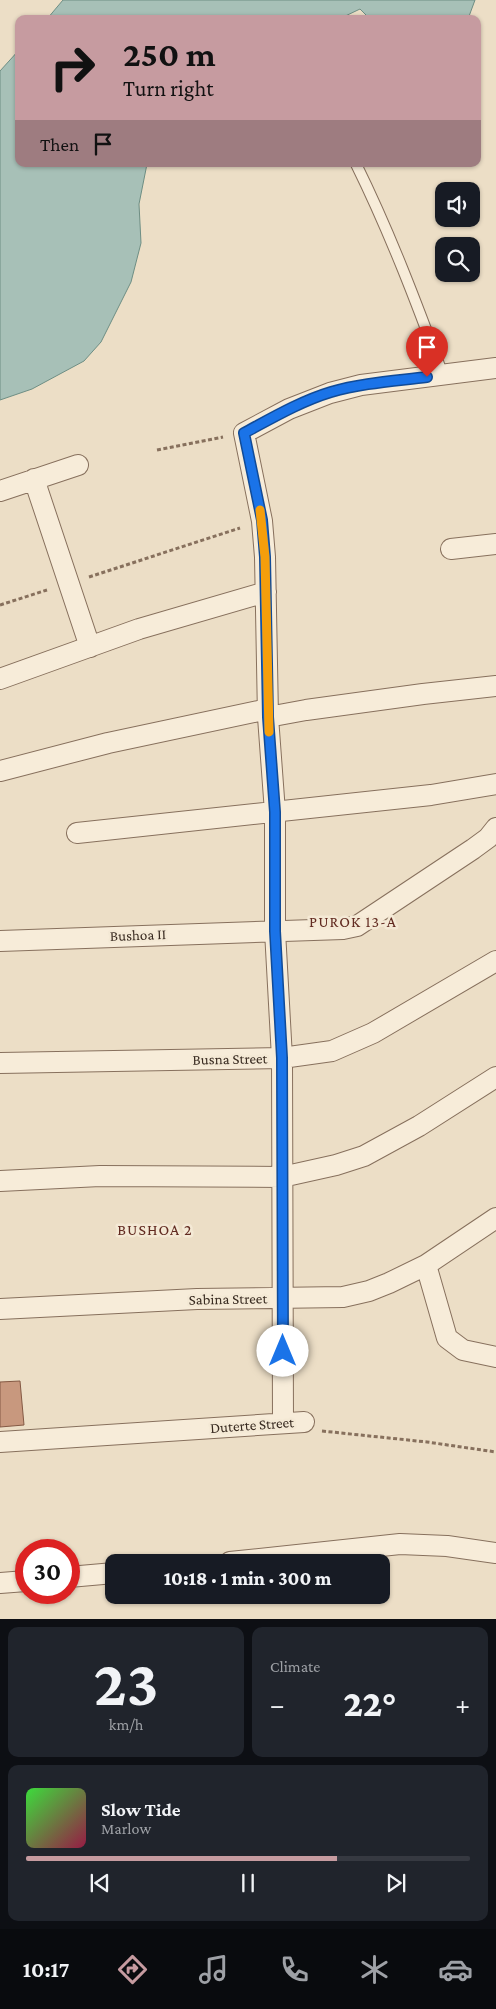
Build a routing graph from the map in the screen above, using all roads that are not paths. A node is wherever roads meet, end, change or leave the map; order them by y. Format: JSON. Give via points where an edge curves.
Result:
{"nodes":[{"id":1,"x":358,"y":167,"type":"edge"},
{"id":2,"x":496,"y":368,"type":"edge"},
{"id":3,"x":443,"y":375,"type":"junction"},
{"id":4,"x":78,"y":465,"type":"dead end"},
{"id":5,"x":34,"y":479,"type":"junction"},
{"id":6,"x":0,"y":491,"type":"edge"},
{"id":7,"x":496,"y":544,"type":"edge"},
{"id":8,"x":451,"y":549,"type":"dead end"},
{"id":9,"x":266,"y":592,"type":"junction"},
{"id":10,"x":90,"y":647,"type":"junction"},
{"id":11,"x":0,"y":679,"type":"edge"},
{"id":12,"x":496,"y":686,"type":"edge"},
{"id":13,"x":268,"y":713,"type":"junction"},
{"id":14,"x":0,"y":771,"type":"edge"},
{"id":15,"x":496,"y":784,"type":"edge"},
{"id":16,"x":275,"y":812,"type":"junction"},
{"id":17,"x":496,"y":828,"type":"edge"},
{"id":18,"x":77,"y":833,"type":"dead end"},
{"id":19,"x":275,"y":931,"type":"junction"},
{"id":20,"x":0,"y":941,"type":"edge"},
{"id":21,"x":496,"y":961,"type":"edge"},
{"id":22,"x":282,"y":1058,"type":"junction"},
{"id":23,"x":0,"y":1063,"type":"edge"},
{"id":24,"x":496,"y":1077,"type":"edge"},
{"id":25,"x":282,"y":1177,"type":"junction"},
{"id":26,"x":0,"y":1181,"type":"edge"},
{"id":27,"x":496,"y":1218,"type":"edge"},
{"id":28,"x":426,"y":1265,"type":"junction"},
{"id":29,"x":283,"y":1298,"type":"junction"},
{"id":30,"x":0,"y":1309,"type":"edge"},
{"id":31,"x":496,"y":1357,"type":"edge"},
{"id":32,"x":304,"y":1422,"type":"road end"},
{"id":33,"x":283,"y":1423,"type":"junction"},
{"id":34,"x":0,"y":1442,"type":"edge"},
{"id":35,"x":496,"y":1553,"type":"edge"},
{"id":36,"x":306,"y":1554,"type":"edge"},
{"id":37,"x":105,"y":1574,"type":"edge"},
{"id":38,"x":80,"y":1576,"type":"edge"},
{"id":39,"x":15,"y":1582,"type":"edge"},
{"id":40,"x":0,"y":1583,"type":"edge"}],
"edges":[{"from":1,"to":3,"type":"lane","via":[[379,210]]},
{"from":2,"to":3,"type":"street"},
{"from":3,"to":9,"type":"street","via":[[330,392],[244,433],[262,520]]},
{"from":4,"to":5,"type":"street"},
{"from":5,"to":6,"type":"street"},
{"from":5,"to":10,"type":"street"},
{"from":7,"to":8,"type":"street"},
{"from":9,"to":10,"type":"street"},
{"from":9,"to":13,"type":"street"},
{"from":10,"to":11,"type":"street"},
{"from":12,"to":13,"type":"street"},
{"from":13,"to":14,"type":"street","via":[[108,744]]},
{"from":13,"to":16,"type":"street"},
{"from":15,"to":16,"type":"street","via":[[431,795]]},
{"from":16,"to":18,"type":"street"},
{"from":16,"to":19,"type":"street"},
{"from":17,"to":19,"type":"street","name":"Bushoa II","via":[[473,849],[357,926]]},
{"from":19,"to":20,"type":"street","name":"Bushoa II"},
{"from":19,"to":22,"type":"street"},
{"from":21,"to":22,"type":"street","name":"Busna Street","via":[[351,1044],[332,1051]]},
{"from":22,"to":23,"type":"street","name":"Busna Street"},
{"from":22,"to":25,"type":"street"},
{"from":24,"to":25,"type":"street","via":[[420,1126],[364,1156]]},
{"from":25,"to":26,"type":"street","via":[[100,1176]]},
{"from":25,"to":29,"type":"street"},
{"from":27,"to":28,"type":"street","name":"Sabina Street"},
{"from":28,"to":29,"type":"street","name":"Sabina Street","via":[[369,1291],[343,1296]]},
{"from":28,"to":31,"type":"street","via":[[447,1338],[463,1350]]},
{"from":29,"to":30,"type":"street","name":"Sabina Street","via":[[197,1298]]},
{"from":29,"to":33,"type":"street"},
{"from":32,"to":33,"type":"street","name":"Duterte Street"},
{"from":33,"to":34,"type":"street","name":"Duterte Street"},
{"from":35,"to":36,"type":"street","via":[[400,1544]]},
{"from":37,"to":38,"type":"street"},
{"from":39,"to":40,"type":"street"}]}
